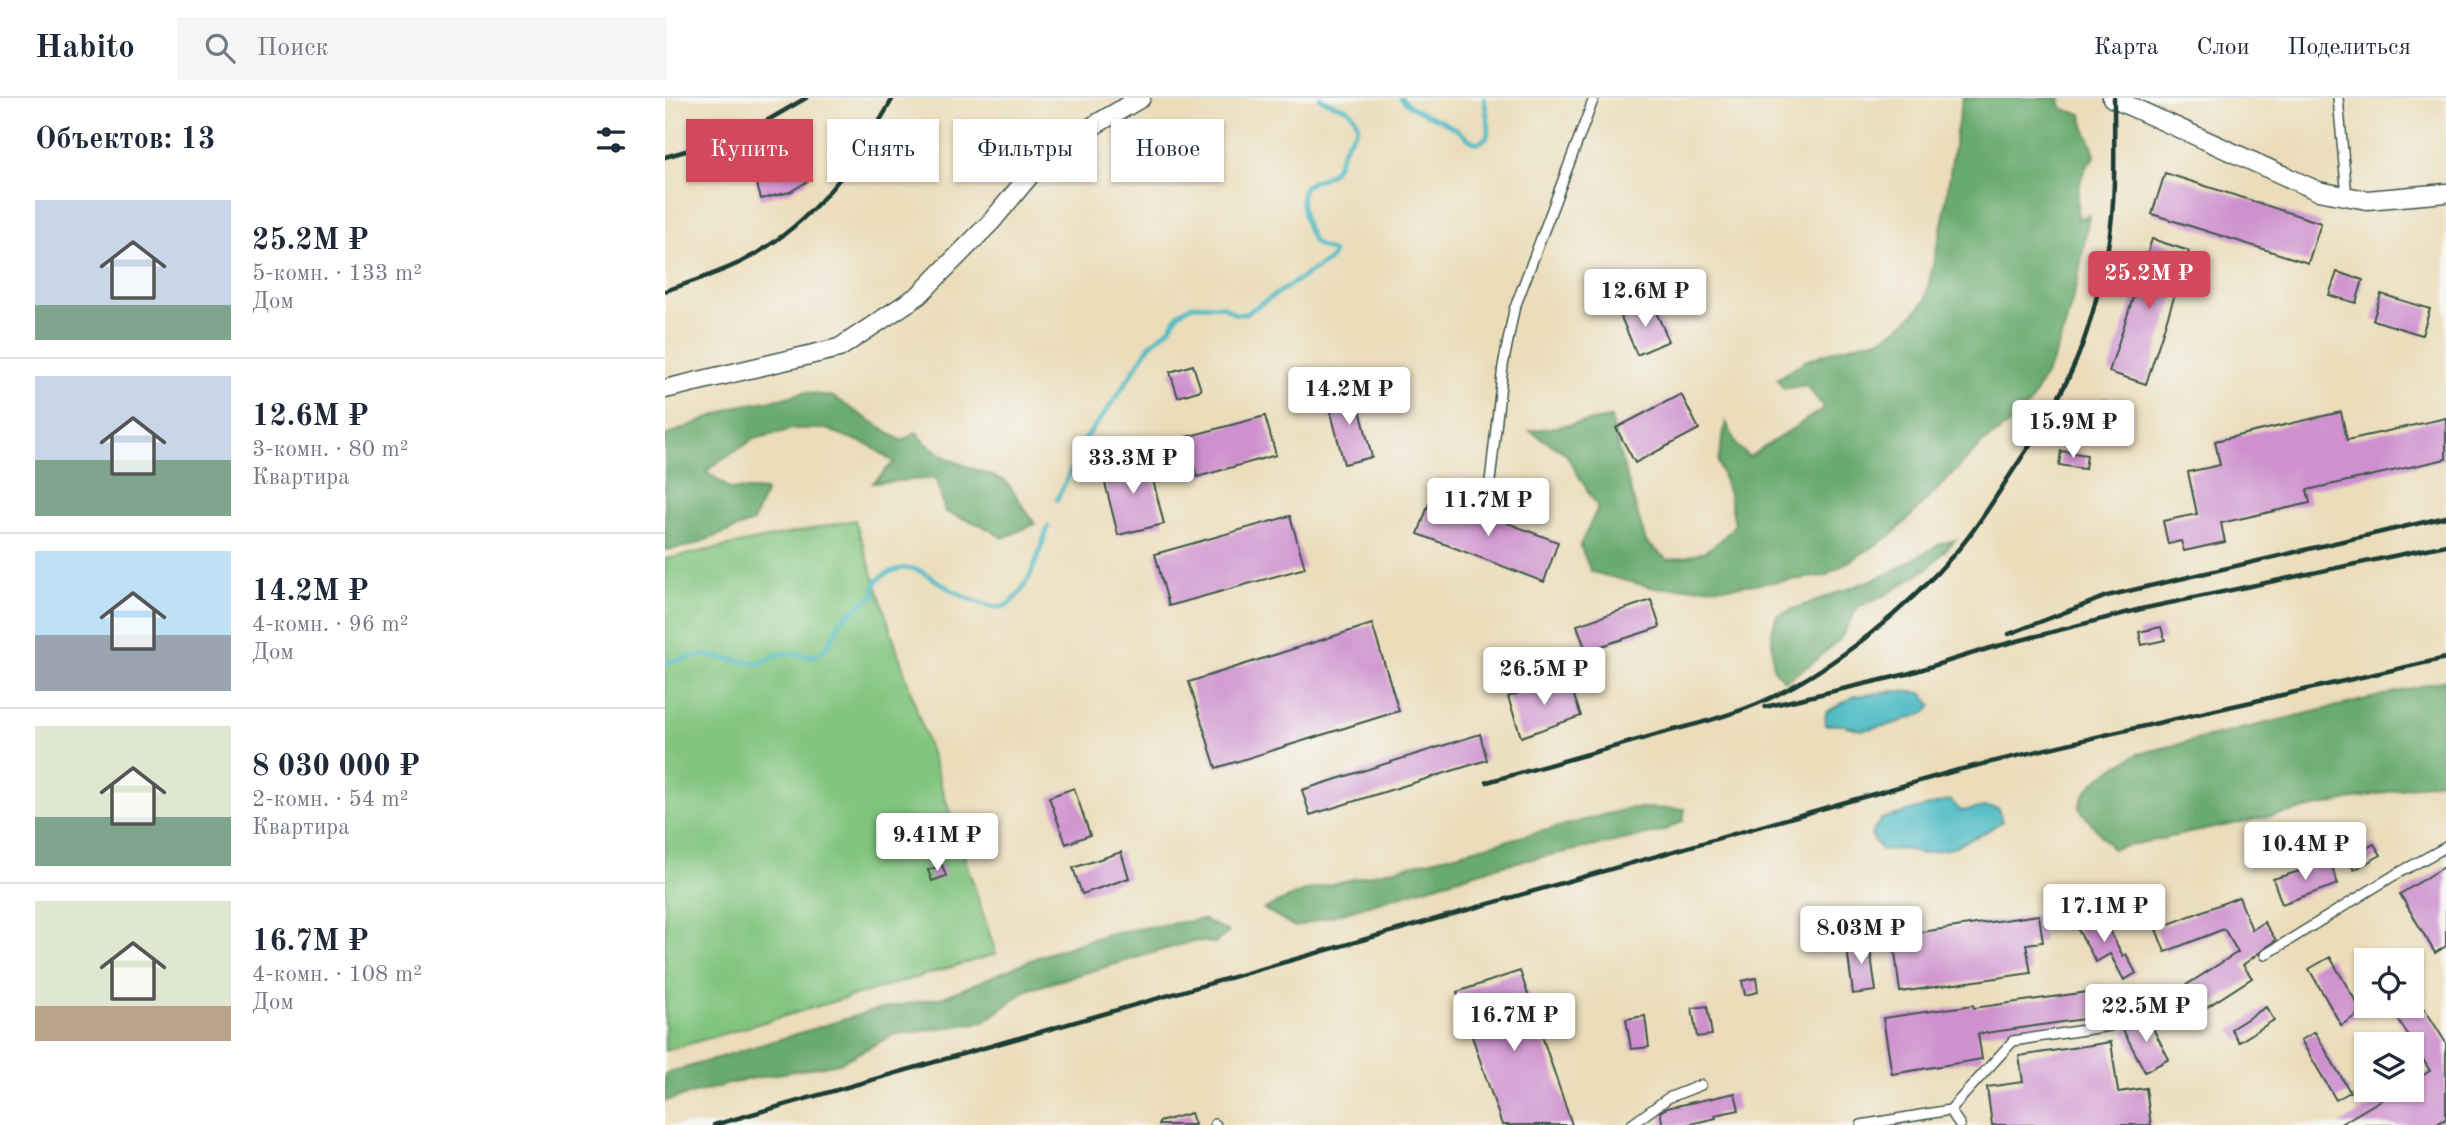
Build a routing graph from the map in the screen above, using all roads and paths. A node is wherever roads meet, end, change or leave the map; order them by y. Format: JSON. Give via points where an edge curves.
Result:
{"nodes":[{"id":1,"x":1141,"y":98,"type":"edge"},
{"id":2,"x":1594,"y":98,"type":"edge"},
{"id":3,"x":2112,"y":98,"type":"edge"},
{"id":4,"x":2337,"y":98,"type":"edge"},
{"id":5,"x":2446,"y":192,"type":"edge"},
{"id":6,"x":2347,"y":198,"type":"junction"},
{"id":7,"x":665,"y":389,"type":"edge"},
{"id":8,"x":1487,"y":508,"type":"dead end"},
{"id":9,"x":2446,"y":847,"type":"edge"},
{"id":10,"x":2265,"y":955,"type":"dead end"},
{"id":11,"x":2110,"y":1026,"type":"dead end"},
{"id":12,"x":1701,"y":1085,"type":"dead end"},
{"id":13,"x":1950,"y":1110,"type":"junction"},
{"id":14,"x":1631,"y":1125,"type":"edge"},
{"id":15,"x":1861,"y":1125,"type":"edge"},
{"id":16,"x":1960,"y":1125,"type":"edge"}],
"edges":[{"from":1,"to":7,"type":"street","via":[[1050,151],[991,222],[919,295],[839,348]]},
{"from":2,"to":8,"type":"lane","via":[[1514,310]]},
{"from":3,"to":6,"type":"street","via":[[2300,184]]},
{"from":4,"to":6,"type":"lane"},
{"from":5,"to":6,"type":"street","via":[[2385,200]]},
{"from":9,"to":10,"type":"lane"},
{"from":11,"to":13,"type":"lane","via":[[2013,1041]]},
{"from":12,"to":14,"type":"lane","via":[[1668,1098]]},
{"from":13,"to":15,"type":"lane"},
{"from":13,"to":16,"type":"lane"}]}
